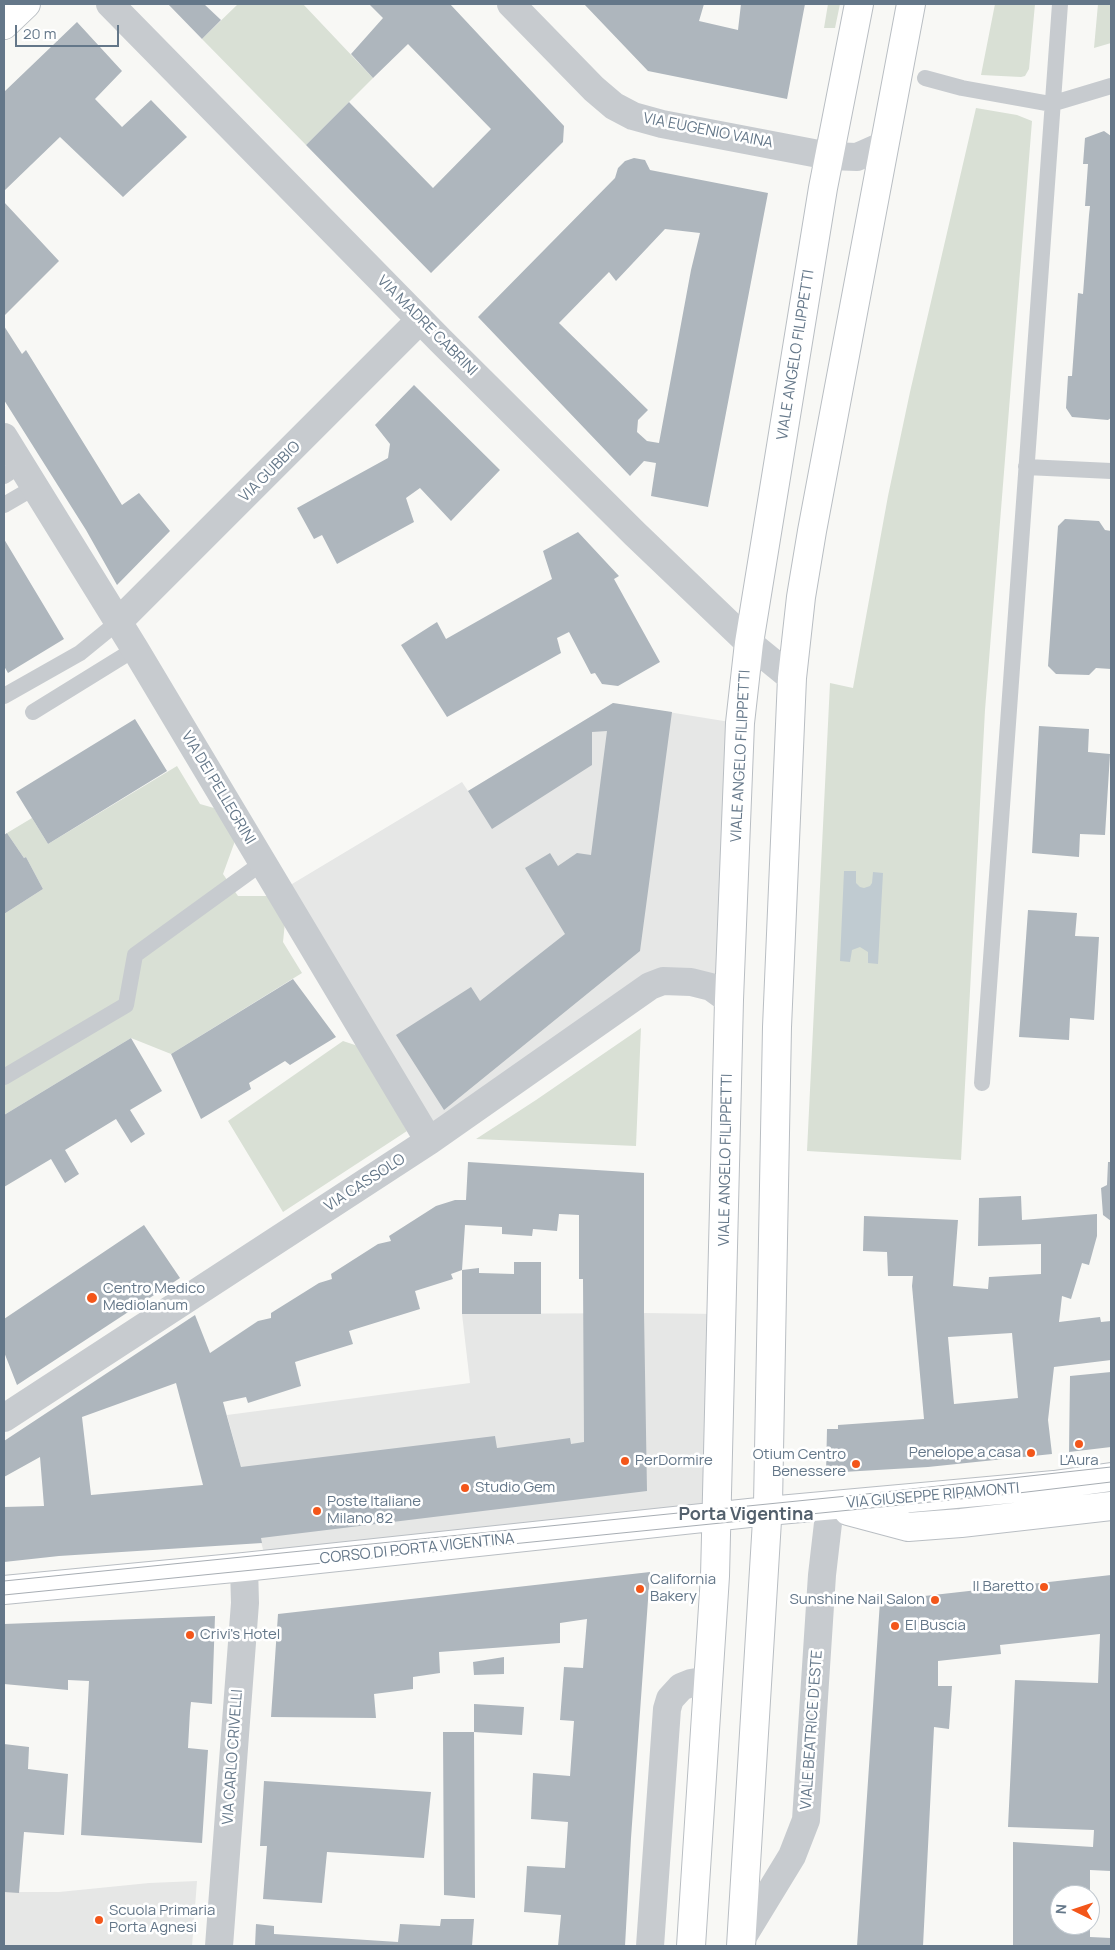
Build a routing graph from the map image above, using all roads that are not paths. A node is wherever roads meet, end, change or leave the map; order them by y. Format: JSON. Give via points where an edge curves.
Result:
{"nodes":[{"id":1,"x":26,"y":4,"type":"edge"},
{"id":2,"x":110,"y":4,"type":"edge"},
{"id":3,"x":511,"y":4,"type":"edge"},
{"id":4,"x":859,"y":4,"type":"edge"},
{"id":5,"x":911,"y":4,"type":"edge"},
{"id":6,"x":1060,"y":4,"type":"edge"},
{"id":7,"x":4,"y":26,"type":"edge"},
{"id":8,"x":925,"y":78,"type":"dead end"},
{"id":9,"x":1111,"y":86,"type":"edge"},
{"id":10,"x":1051,"y":104,"type":"junction"},
{"id":11,"x":884,"y":146,"type":"junction"},
{"id":12,"x":829,"y":156,"type":"junction"},
{"id":13,"x":420,"y":320,"type":"junction"},
{"id":14,"x":4,"y":437,"type":"edge"},
{"id":15,"x":1026,"y":467,"type":"junction"},
{"id":16,"x":1111,"y":471,"type":"edge"},
{"id":17,"x":20,"y":476,"type":"edge"},
{"id":18,"x":4,"y":505,"type":"edge"},
{"id":19,"x":118,"y":622,"type":"junction"},
{"id":20,"x":749,"y":643,"type":"junction"},
{"id":21,"x":135,"y":650,"type":"junction"},
{"id":22,"x":792,"y":678,"type":"junction"},
{"id":23,"x":4,"y":696,"type":"edge"},
{"id":24,"x":33,"y":712,"type":"dead end"},
{"id":25,"x":262,"y":863,"type":"junction"},
{"id":26,"x":729,"y":1000,"type":"junction"},
{"id":27,"x":4,"y":1077,"type":"edge"},
{"id":28,"x":982,"y":1082,"type":"dead end"},
{"id":29,"x":429,"y":1141,"type":"junction"},
{"id":30,"x":4,"y":1418,"type":"edge"},
{"id":31,"x":1111,"y":1477,"type":"edge"},
{"id":32,"x":830,"y":1506,"type":"junction"},
{"id":33,"x":1111,"y":1506,"type":"edge"},
{"id":34,"x":768,"y":1512,"type":"junction"},
{"id":35,"x":717,"y":1517,"type":"junction"},
{"id":36,"x":244,"y":1567,"type":"junction"},
{"id":37,"x":4,"y":1590,"type":"edge"},
{"id":38,"x":708,"y":1680,"type":"junction"},
{"id":39,"x":742,"y":1942,"type":"edge"},
{"id":40,"x":219,"y":1946,"type":"edge"},
{"id":41,"x":650,"y":1946,"type":"edge"},
{"id":42,"x":692,"y":1946,"type":"edge"}],
"edges":[{"from":1,"to":7,"type":"main road"},
{"from":2,"to":13,"type":"street","name":"VIA MADRE CABRINI"},
{"from":3,"to":12,"type":"street","name":"VIA EUGENIO VAINA","via":[[594,89],[614,106],[633,116]]},
{"from":4,"to":12,"type":"main road","name":"VIALE ANGELO FILIPPETTI"},
{"from":5,"to":11,"type":"main road"},
{"from":6,"to":10,"type":"lane"},
{"from":8,"to":10,"type":"lane"},
{"from":9,"to":10,"type":"lane"},
{"from":10,"to":15,"type":"lane"},
{"from":11,"to":12,"type":"street","name":"VIA EUGENIO VAINA","via":[[857,156]]},
{"from":11,"to":22,"type":"main road","via":[[812,531]]},
{"from":12,"to":20,"type":"main road","name":"VIALE ANGELO FILIPPETTI"},
{"from":13,"to":19,"type":"street","name":"VIA GUBBIO"},
{"from":13,"to":20,"type":"street","name":"VIA MADRE CABRINI"},
{"from":14,"to":17,"type":"street","name":"VIA DEI PELLEGRINI"},
{"from":15,"to":16,"type":"lane"},
{"from":15,"to":28,"type":"lane"},
{"from":17,"to":18,"type":"lane"},
{"from":17,"to":19,"type":"street","name":"VIA DEI PELLEGRINI"},
{"from":19,"to":21,"type":"street","name":"VIA DEI PELLEGRINI"},
{"from":19,"to":23,"type":"lane","via":[[80,653]]},
{"from":20,"to":22,"type":"street","name":"VIA MADRE CABRINI"},
{"from":20,"to":26,"type":"main road","name":"VIALE ANGELO FILIPPETTI","via":[[740,723]]},
{"from":21,"to":24,"type":"lane"},
{"from":21,"to":25,"type":"street","name":"VIA DEI PELLEGRINI"},
{"from":22,"to":34,"type":"main road","via":[[778,1027]]},
{"from":25,"to":27,"type":"lane","via":[[135,954],[126,1005]]},
{"from":25,"to":29,"type":"street","name":"VIA DEI PELLEGRINI"},
{"from":26,"to":29,"type":"street","name":"VIA CASSOLO","via":[[711,987],[691,982],[663,981],[650,986]]},
{"from":26,"to":35,"type":"main road","name":"VIALE ANGELO FILIPPETTI"},
{"from":29,"to":30,"type":"street","name":"VIA CASSOLO"},
{"from":31,"to":32,"type":"main road","name":"VIA GIUSEPPE RIPAMONTI"},
{"from":32,"to":33,"type":"main road","name":"VIA GIUSEPPE RIPAMONTI","via":[[908,1526]]},
{"from":32,"to":34,"type":"main road","name":"CORSO DI PORTA VIGENTINA"},
{"from":32,"to":39,"type":"street","name":"VIALE BEATRICE D'ESTE","via":[[821,1584],[806,1820],[792,1856]]},
{"from":34,"to":35,"type":"main road","name":"CORSO DI PORTA VIGENTINA"},
{"from":34,"to":39,"type":"main road","name":"VIALE BEATRICE D'ESTE"},
{"from":35,"to":36,"type":"main road","name":"CORSO DI PORTA VIGENTINA"},
{"from":35,"to":38,"type":"main road"},
{"from":36,"to":37,"type":"main road","name":"CORSO DI PORTA VIGENTINA"},
{"from":36,"to":40,"type":"street","name":"VIA CARLO CRIVELLI","via":[[245,1603]]},
{"from":38,"to":41,"type":"street","via":[[681,1687],[666,1709]]},
{"from":38,"to":42,"type":"main road"}]}
